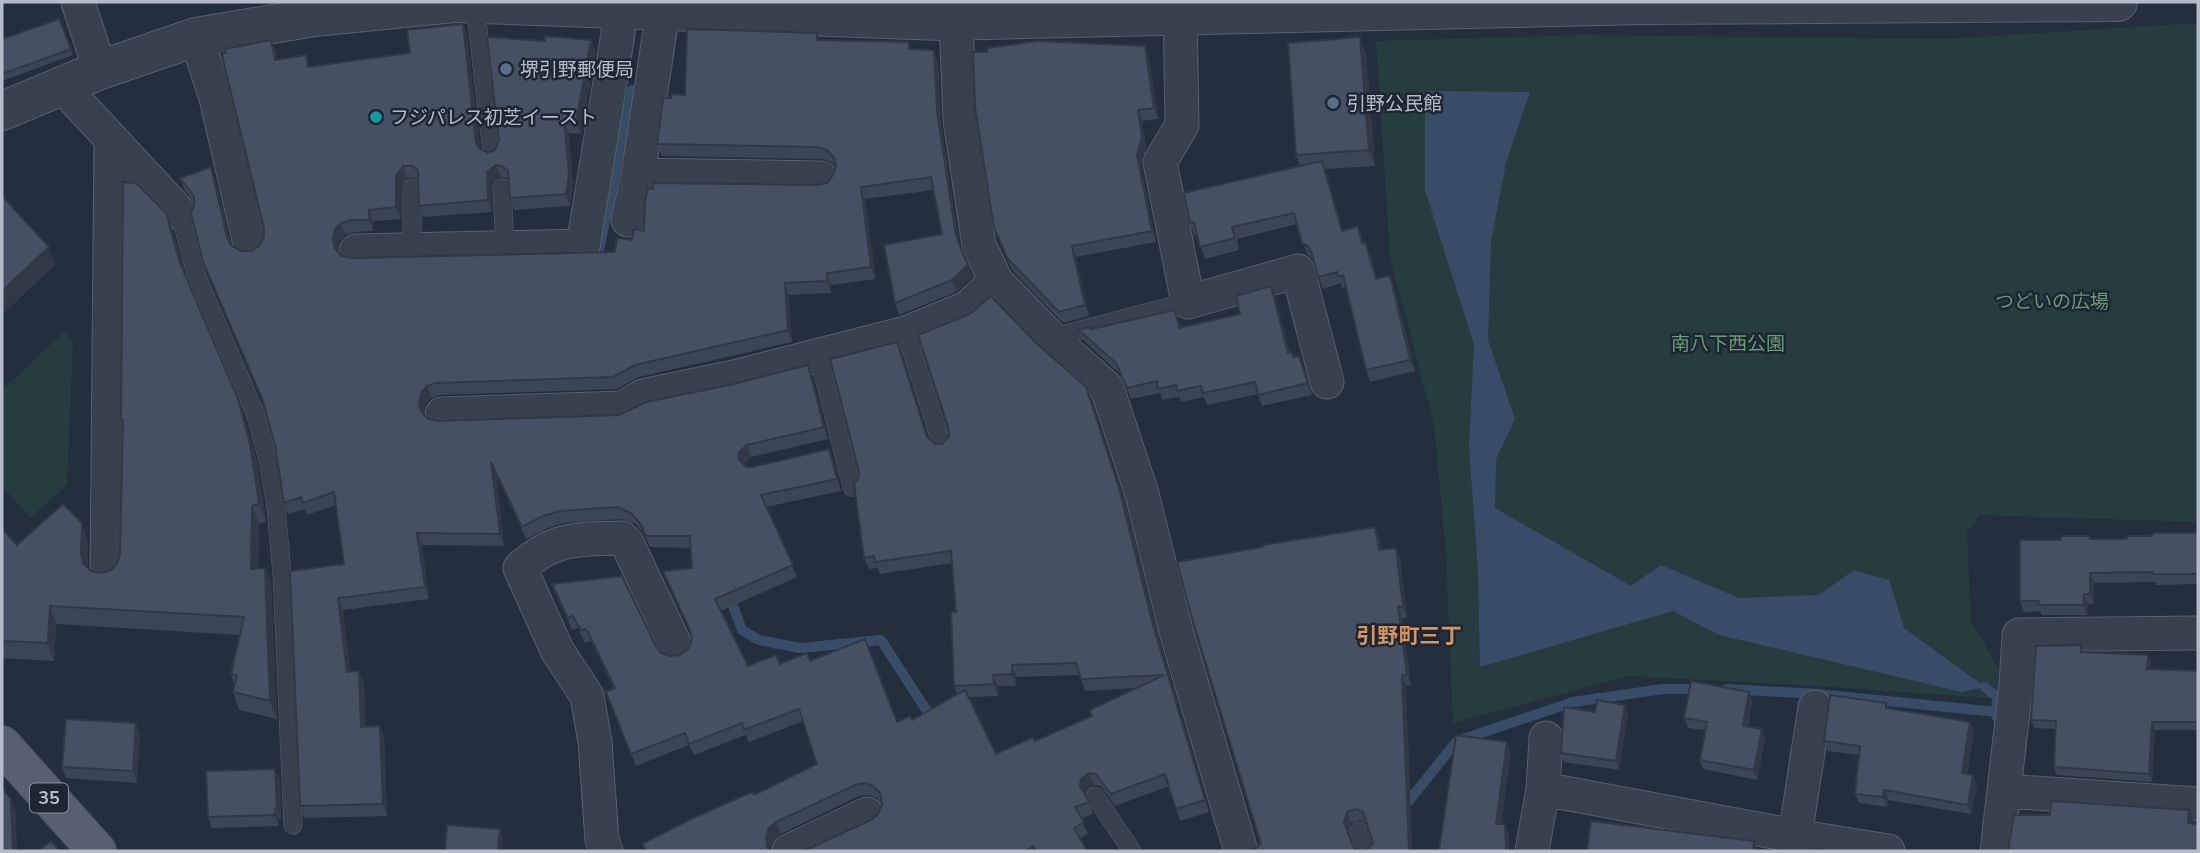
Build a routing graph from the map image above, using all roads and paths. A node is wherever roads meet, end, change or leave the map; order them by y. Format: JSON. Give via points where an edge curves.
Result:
{"nodes":[{"id":1,"x":78,"y":2,"type":"edge"},
{"id":2,"x":2118,"y":2,"type":"edge"},
{"id":3,"x":460,"y":3,"type":"edge"},
{"id":4,"x":1645,"y":3,"type":"edge"},
{"id":5,"x":1390,"y":6,"type":"edge"},
{"id":6,"x":619,"y":9,"type":"junction"},
{"id":7,"x":1180,"y":9,"type":"edge"},
{"id":8,"x":663,"y":10,"type":"junction"},
{"id":9,"x":945,"y":14,"type":"edge"},
{"id":10,"x":196,"y":37,"type":"junction"},
{"id":11,"x":100,"y":70,"type":"junction"},
{"id":12,"x":62,"y":86,"type":"junction"},
{"id":13,"x":2,"y":111,"type":"edge"},
{"id":14,"x":111,"y":139,"type":"junction"},
{"id":15,"x":492,"y":153,"type":"edge"},
{"id":16,"x":638,"y":175,"type":"junction"},
{"id":17,"x":821,"y":178,"type":"dead end"},
{"id":18,"x":412,"y":188,"type":"dead end"},
{"id":19,"x":502,"y":188,"type":"edge"},
{"id":20,"x":180,"y":213,"type":"joint"},
{"id":21,"x":628,"y":220,"type":"dead end"},
{"id":22,"x":250,"y":244,"type":"dead end"},
{"id":23,"x":505,"y":248,"type":"junction"},
{"id":24,"x":412,"y":250,"type":"junction"},
{"id":25,"x":356,"y":251,"type":"dead end"},
{"id":26,"x":996,"y":281,"type":"junction"},
{"id":27,"x":1188,"y":302,"type":"junction"},
{"id":28,"x":906,"y":333,"type":"junction"},
{"id":29,"x":1051,"y":338,"type":"junction"},
{"id":30,"x":818,"y":354,"type":"junction"},
{"id":31,"x":1327,"y":382,"type":"dead end"},
{"id":32,"x":442,"y":414,"type":"dead end"},
{"id":33,"x":942,"y":445,"type":"edge"},
{"id":34,"x":852,"y":486,"type":"edge"},
{"id":35,"x":107,"y":572,"type":"edge"},
{"id":36,"x":2198,"y":633,"type":"edge"},
{"id":37,"x":677,"y":649,"type":"dead end"},
{"id":38,"x":1815,"y":707,"type":"dead end"},
{"id":39,"x":1546,"y":738,"type":"dead end"},
{"id":40,"x":2,"y":745,"type":"edge"},
{"id":41,"x":1543,"y":789,"type":"junction"},
{"id":42,"x":2004,"y":791,"type":"junction"},
{"id":43,"x":1095,"y":796,"type":"dead end"},
{"id":44,"x":2198,"y":804,"type":"edge"},
{"id":45,"x":867,"y":814,"type":"dead end"},
{"id":46,"x":293,"y":825,"type":"dead end"},
{"id":47,"x":1359,"y":831,"type":"dead end"},
{"id":48,"x":1794,"y":844,"type":"edge"},
{"id":49,"x":1235,"y":849,"type":"edge"},
{"id":50,"x":97,"y":851,"type":"edge"},
{"id":51,"x":606,"y":851,"type":"edge"},
{"id":52,"x":789,"y":851,"type":"edge"},
{"id":53,"x":1132,"y":851,"type":"edge"},
{"id":54,"x":1366,"y":851,"type":"edge"},
{"id":55,"x":1532,"y":851,"type":"edge"},
{"id":56,"x":1888,"y":851,"type":"edge"},
{"id":57,"x":1997,"y":851,"type":"edge"}],
"edges":[{"from":1,"to":11,"type":"street"},
{"from":2,"to":4,"type":"street"},
{"from":3,"to":6,"type":"street"},
{"from":3,"to":10,"type":"street","via":[[314,17]]},
{"from":3,"to":15,"type":"lane"},
{"from":4,"to":5,"type":"street"},
{"from":5,"to":7,"type":"street"},
{"from":6,"to":8,"type":"street"},
{"from":6,"to":23,"type":"street","via":[[583,246]]},
{"from":7,"to":9,"type":"street"},
{"from":7,"to":27,"type":"street","via":[[1181,125],[1160,162]]},
{"from":8,"to":9,"type":"street"},
{"from":8,"to":16,"type":"street"},
{"from":9,"to":26,"type":"street","via":[[979,245]]},
{"from":10,"to":11,"type":"street"},
{"from":10,"to":22,"type":"street","via":[[216,98]]},
{"from":11,"to":12,"type":"street"},
{"from":12,"to":13,"type":"street"},
{"from":12,"to":14,"type":"street"},
{"from":14,"to":20,"type":"street"},
{"from":14,"to":35,"type":"street"},
{"from":16,"to":17,"type":"street"},
{"from":16,"to":21,"type":"street"},
{"from":18,"to":24,"type":"lane"},
{"from":19,"to":23,"type":"lane"},
{"from":20,"to":46,"type":"lane","via":[[197,277],[255,413],[268,459],[282,573]]},
{"from":23,"to":24,"type":"street"},
{"from":24,"to":25,"type":"street"},
{"from":26,"to":28,"type":"street","via":[[967,308]]},
{"from":26,"to":29,"type":"street"},
{"from":27,"to":29,"type":"lane"},
{"from":27,"to":31,"type":"street","via":[[1298,271]]},
{"from":28,"to":30,"type":"street"},
{"from":28,"to":33,"type":"lane"},
{"from":29,"to":49,"type":"street","via":[[1107,388],[1142,494]]},
{"from":30,"to":32,"type":"street","via":[[643,396],[624,408]]},
{"from":30,"to":34,"type":"lane","via":[[836,449]]},
{"from":36,"to":42,"type":"street","via":[[2018,635]]},
{"from":37,"to":51,"type":"street","via":[[622,538],[573,539],[535,554],[520,568],[557,650],[587,696]]},
{"from":38,"to":48,"type":"street"},
{"from":39,"to":41,"type":"street"},
{"from":40,"to":50,"type":"main road","number":"35"},
{"from":41,"to":48,"type":"street"},
{"from":41,"to":55,"type":"street"},
{"from":42,"to":44,"type":"street"},
{"from":42,"to":57,"type":"street"},
{"from":43,"to":53,"type":"lane"},
{"from":45,"to":52,"type":"street"},
{"from":47,"to":54,"type":"lane"},
{"from":48,"to":56,"type":"street"}]}
